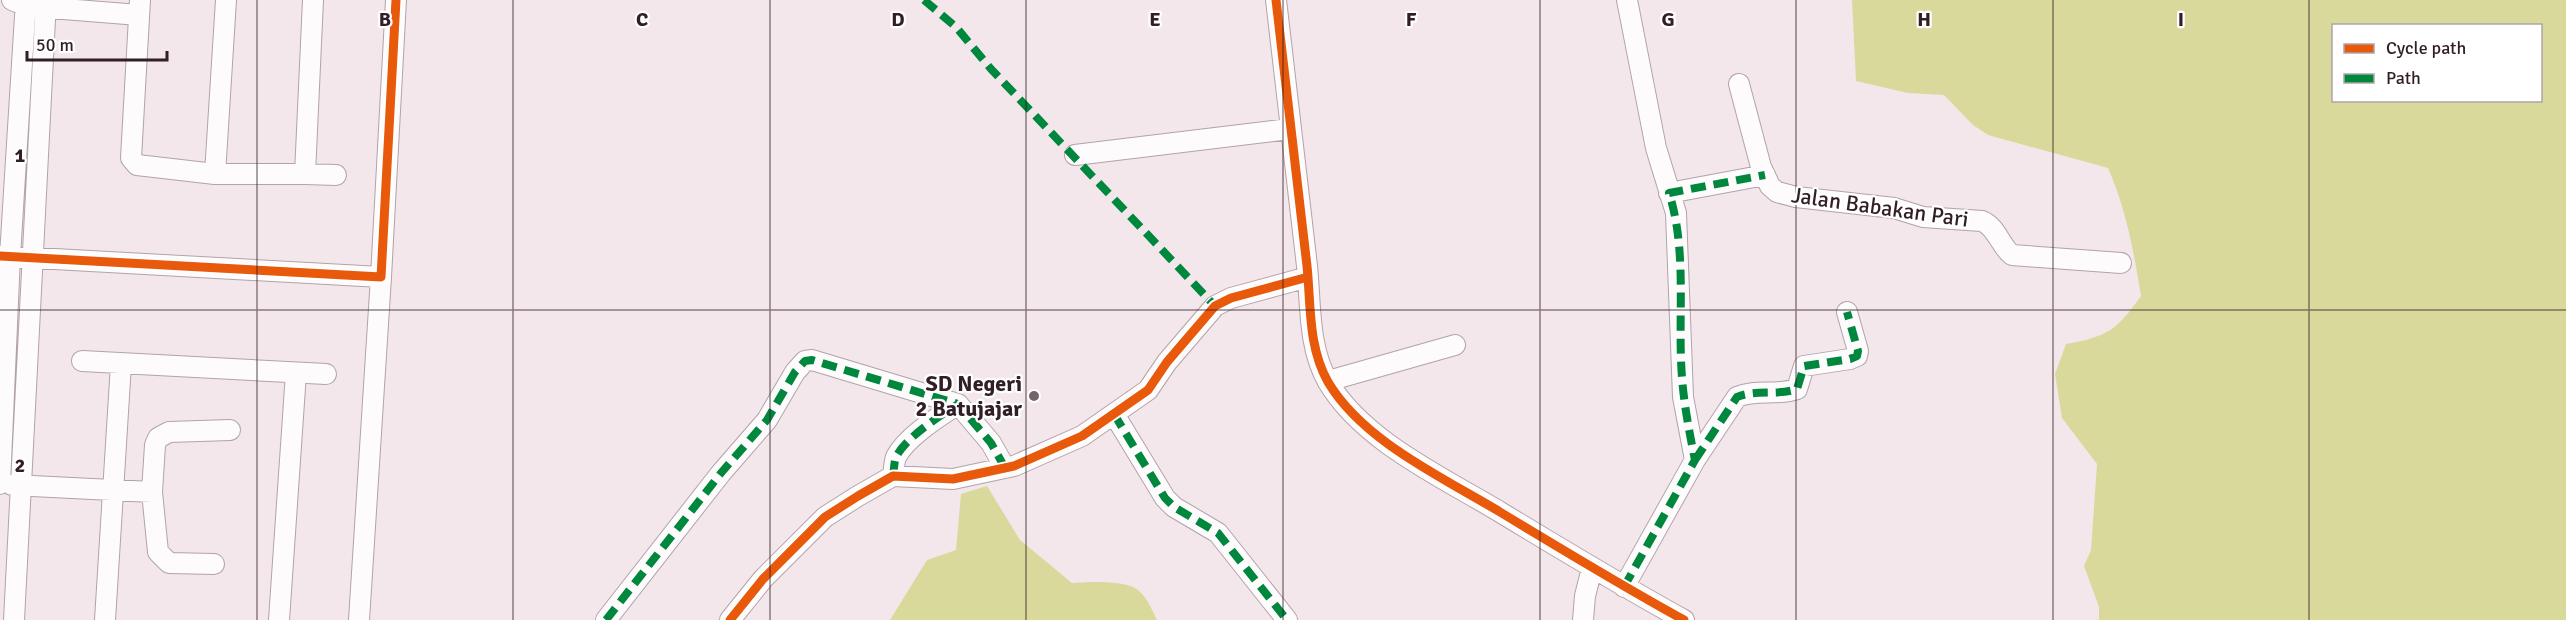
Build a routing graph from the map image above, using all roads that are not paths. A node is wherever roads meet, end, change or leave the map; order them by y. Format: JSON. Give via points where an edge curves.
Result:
{"nodes":[{"id":1,"x":226,"y":0,"type":"edge"},
{"id":2,"x":313,"y":0,"type":"edge"},
{"id":3,"x":396,"y":0,"type":"edge"},
{"id":4,"x":1276,"y":0,"type":"edge"},
{"id":5,"x":1627,"y":0,"type":"edge"},
{"id":6,"x":31,"y":3,"type":"edge"},
{"id":7,"x":140,"y":8,"type":"edge"},
{"id":8,"x":1739,"y":84,"type":"dead end"},
{"id":9,"x":1289,"y":129,"type":"junction"},
{"id":10,"x":1075,"y":155,"type":"dead end"},
{"id":11,"x":215,"y":174,"type":"junction"},
{"id":12,"x":304,"y":174,"type":"junction"},
{"id":13,"x":336,"y":174,"type":"dead end"},
{"id":14,"x":1765,"y":174,"type":"junction"},
{"id":15,"x":1669,"y":193,"type":"junction"},
{"id":16,"x":5,"y":256,"type":"edge"},
{"id":17,"x":31,"y":257,"type":"junction"},
{"id":18,"x":2121,"y":263,"type":"dead end"},
{"id":19,"x":381,"y":277,"type":"junction"},
{"id":20,"x":1308,"y":277,"type":"junction"},
{"id":21,"x":1847,"y":312,"type":"dead end"},
{"id":22,"x":1455,"y":345,"type":"dead end"},
{"id":23,"x":82,"y":361,"type":"dead end"},
{"id":24,"x":121,"y":364,"type":"junction"},
{"id":25,"x":296,"y":374,"type":"junction"},
{"id":26,"x":326,"y":374,"type":"dead end"},
{"id":27,"x":1328,"y":381,"type":"junction"},
{"id":28,"x":958,"y":404,"type":"junction"},
{"id":29,"x":1114,"y":414,"type":"junction"},
{"id":30,"x":230,"y":430,"type":"dead end"},
{"id":31,"x":1695,"y":460,"type":"junction"},
{"id":32,"x":1005,"y":468,"type":"junction"},
{"id":33,"x":893,"y":476,"type":"junction"},
{"id":34,"x":0,"y":485,"type":"edge"},
{"id":35,"x":23,"y":485,"type":"junction"},
{"id":36,"x":114,"y":492,"type":"junction"},
{"id":37,"x":153,"y":492,"type":"junction"},
{"id":38,"x":214,"y":564,"type":"dead end"},
{"id":39,"x":1592,"y":568,"type":"junction"},
{"id":40,"x":1624,"y":587,"type":"junction"},
{"id":41,"x":14,"y":620,"type":"edge"},
{"id":42,"x":105,"y":620,"type":"edge"},
{"id":43,"x":279,"y":620,"type":"edge"},
{"id":44,"x":359,"y":620,"type":"edge"},
{"id":45,"x":606,"y":620,"type":"edge"},
{"id":46,"x":730,"y":620,"type":"edge"},
{"id":47,"x":1287,"y":620,"type":"edge"},
{"id":48,"x":1583,"y":620,"type":"edge"},
{"id":49,"x":1684,"y":620,"type":"edge"}],
"edges":[{"from":1,"to":11,"type":"street"},
{"from":2,"to":12,"type":"street"},
{"from":3,"to":19,"type":"street"},
{"from":4,"to":9,"type":"street"},
{"from":5,"to":15,"type":"street","via":[[1656,148]]},
{"from":6,"to":7,"type":"street"},
{"from":6,"to":16,"type":"street"},
{"from":6,"to":17,"type":"street"},
{"from":7,"to":11,"type":"street","via":[[131,158],[137,165]]},
{"from":8,"to":14,"type":"street"},
{"from":9,"to":10,"type":"street"},
{"from":9,"to":20,"type":"street"},
{"from":11,"to":12,"type":"street"},
{"from":12,"to":13,"type":"street"},
{"from":14,"to":15,"type":"street","name":"Jalan Babakan Pari"},
{"from":14,"to":18,"type":"street","name":"Jalan Babakan Pari","via":[[1770,186],[1788,195],[1883,206],[1923,217],[1982,221],[2012,255]]},
{"from":15,"to":31,"type":"street","via":[[1676,213],[1680,255],[1683,397]]},
{"from":16,"to":17,"type":"street"},
{"from":16,"to":34,"type":"street"},
{"from":17,"to":19,"type":"street"},
{"from":17,"to":35,"type":"street"},
{"from":19,"to":44,"type":"street"},
{"from":20,"to":27,"type":"street","via":[[1311,327]]},
{"from":20,"to":29,"type":"street","via":[[1239,295],[1215,306],[1148,390]]},
{"from":21,"to":31,"type":"street","via":[[1857,356],[1804,366],[1797,389],[1786,393],[1737,397]]},
{"from":22,"to":27,"type":"street"},
{"from":23,"to":24,"type":"street"},
{"from":24,"to":25,"type":"street"},
{"from":24,"to":36,"type":"street"},
{"from":25,"to":26,"type":"street"},
{"from":25,"to":43,"type":"street"},
{"from":27,"to":39,"type":"street","via":[[1345,406],[1380,438]]},
{"from":28,"to":32,"type":"street","via":[[991,443]]},
{"from":28,"to":33,"type":"street","via":[[908,443],[896,458]]},
{"from":28,"to":45,"type":"street","via":[[805,361],[767,420]]},
{"from":29,"to":32,"type":"street","via":[[1082,436]]},
{"from":29,"to":47,"type":"street","via":[[1165,498],[1218,533]]},
{"from":30,"to":37,"type":"street","via":[[163,434],[155,445]]},
{"from":31,"to":40,"type":"street"},
{"from":32,"to":33,"type":"street","via":[[953,479]]},
{"from":33,"to":46,"type":"street","via":[[825,517],[763,579]]},
{"from":34,"to":35,"type":"street"},
{"from":35,"to":36,"type":"street"},
{"from":35,"to":41,"type":"street"},
{"from":36,"to":37,"type":"street"},
{"from":36,"to":42,"type":"street"},
{"from":37,"to":38,"type":"street","via":[[155,544],[163,559],[169,563]]},
{"from":39,"to":40,"type":"street"},
{"from":39,"to":48,"type":"street"},
{"from":40,"to":49,"type":"street"}]}
